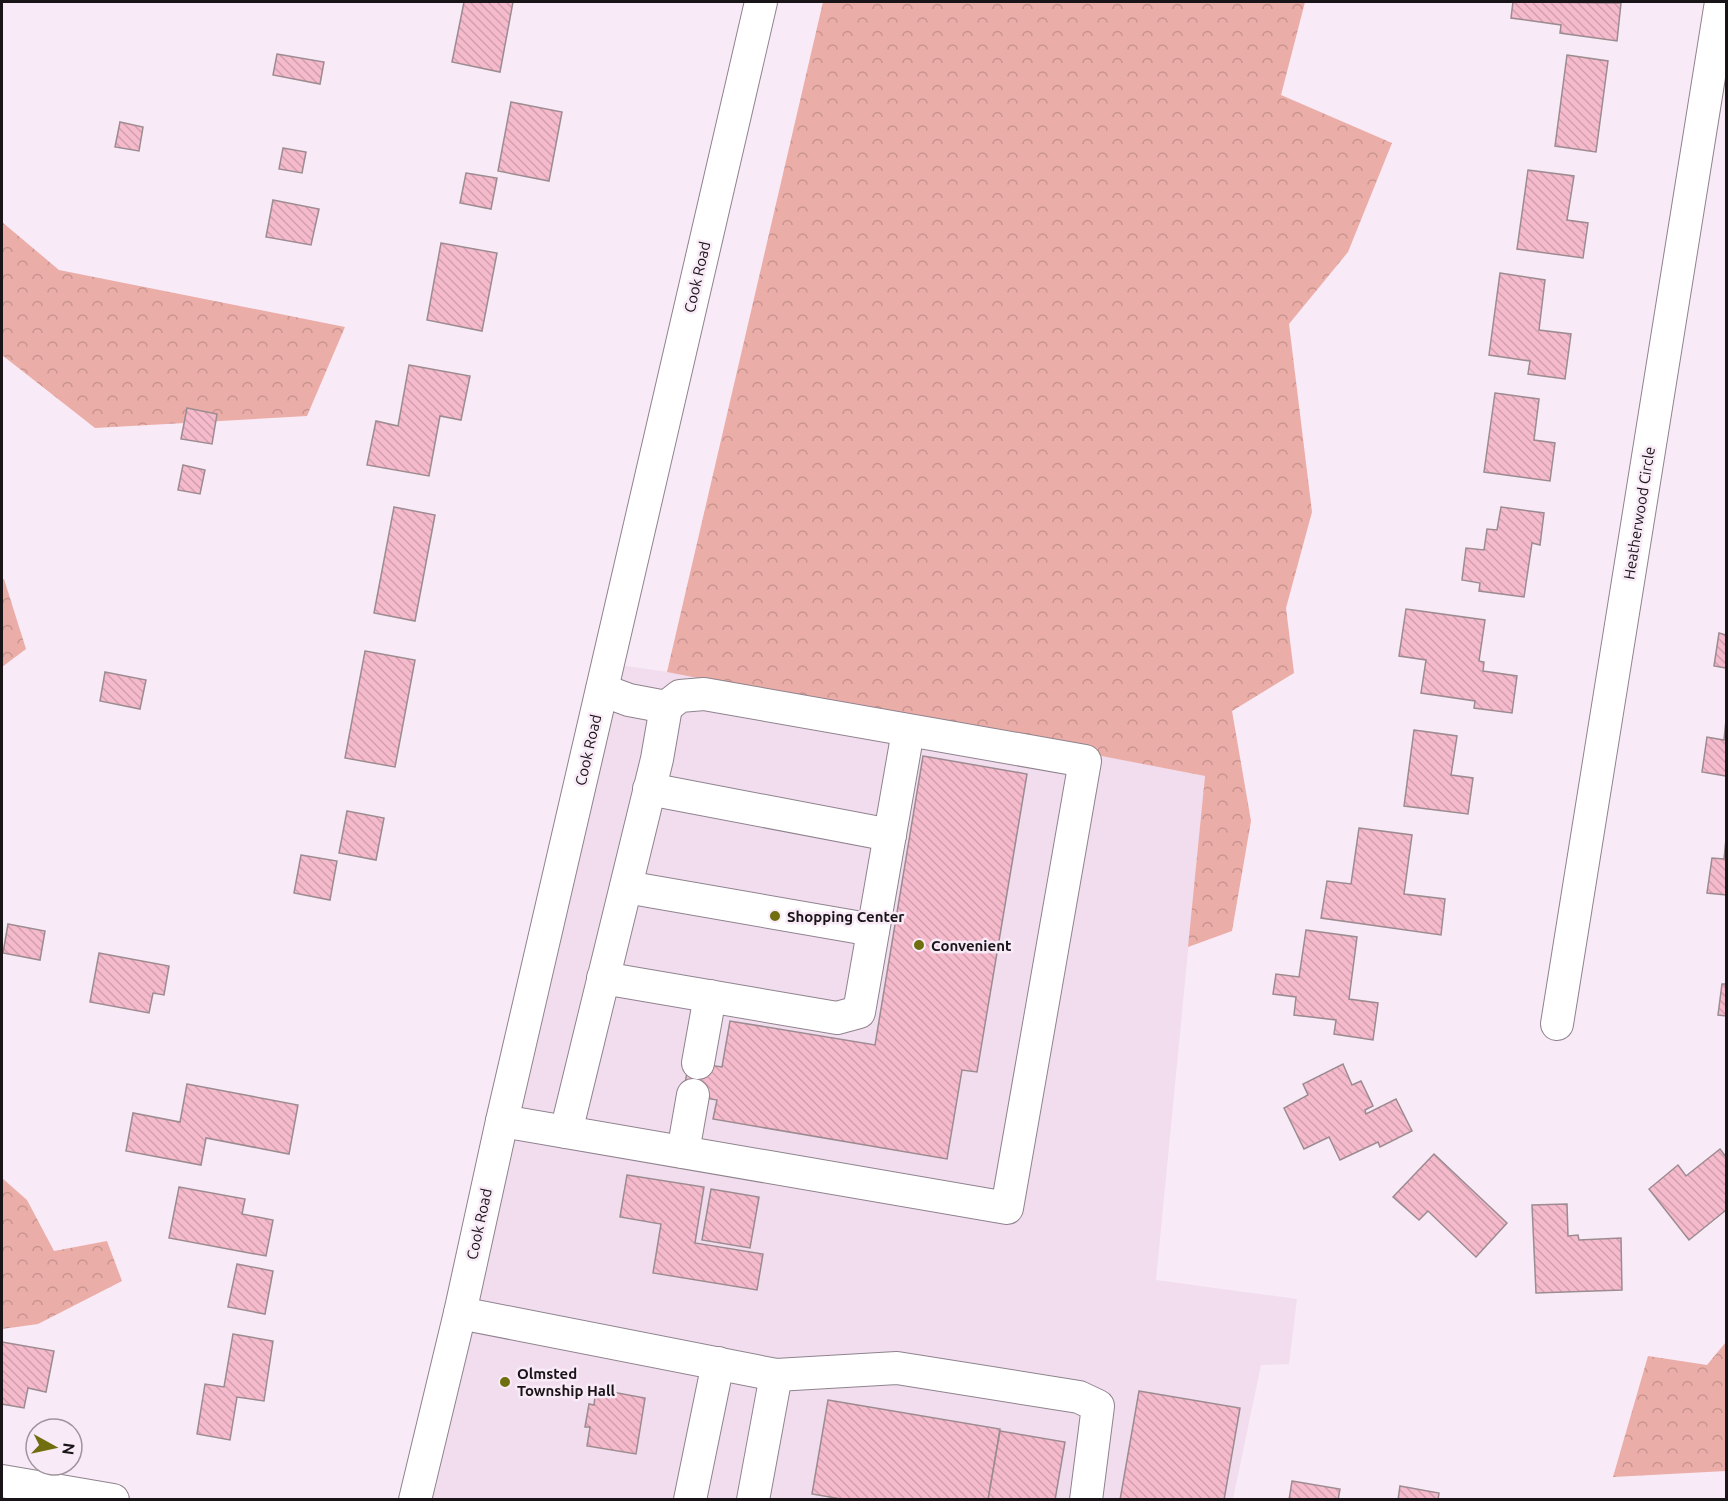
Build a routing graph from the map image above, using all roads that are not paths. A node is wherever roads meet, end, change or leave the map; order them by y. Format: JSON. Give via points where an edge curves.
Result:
{"nodes":[{"id":1,"x":761,"y":2,"type":"edge"},
{"id":2,"x":1721,"y":2,"type":"edge"},
{"id":3,"x":602,"y":690,"type":"junction"},
{"id":4,"x":666,"y":707,"type":"junction"},
{"id":5,"x":908,"y":731,"type":"junction"},
{"id":6,"x":650,"y":789,"type":"junction"},
{"id":7,"x":890,"y":835,"type":"junction"},
{"id":8,"x":626,"y":887,"type":"junction"},
{"id":9,"x":873,"y":930,"type":"junction"},
{"id":10,"x":603,"y":978,"type":"junction"},
{"id":11,"x":710,"y":996,"type":"junction"},
{"id":12,"x":1557,"y":1024,"type":"dead end"},
{"id":13,"x":698,"y":1063,"type":"dead end"},
{"id":14,"x":693,"y":1095,"type":"dead end"},
{"id":15,"x":502,"y":1120,"type":"junction"},
{"id":16,"x":566,"y":1132,"type":"junction"},
{"id":17,"x":682,"y":1152,"type":"junction"},
{"id":18,"x":460,"y":1313,"type":"junction"},
{"id":19,"x":718,"y":1363,"type":"junction"},
{"id":20,"x":776,"y":1375,"type":"junction"},
{"id":21,"x":2,"y":1481,"type":"edge"},
{"id":22,"x":112,"y":1500,"type":"edge"},
{"id":23,"x":415,"y":1500,"type":"edge"},
{"id":24,"x":690,"y":1500,"type":"edge"},
{"id":25,"x":753,"y":1500,"type":"edge"},
{"id":26,"x":1086,"y":1500,"type":"edge"}],
"edges":[{"from":1,"to":3,"type":"street","name":"Cook Road"},
{"from":2,"to":12,"type":"street","name":"Heatherwood Circle"},
{"from":3,"to":4,"type":"street"},
{"from":3,"to":15,"type":"street","name":"Cook Road"},
{"from":4,"to":5,"type":"street","via":[[680,696],[704,694]]},
{"from":4,"to":6,"type":"street"},
{"from":5,"to":7,"type":"street"},
{"from":5,"to":17,"type":"street","via":[[1085,761],[1007,1208]]},
{"from":6,"to":7,"type":"street"},
{"from":6,"to":8,"type":"street"},
{"from":7,"to":9,"type":"street"},
{"from":8,"to":9,"type":"street"},
{"from":8,"to":10,"type":"street"},
{"from":9,"to":11,"type":"street","via":[[859,1012],[837,1018]]},
{"from":10,"to":11,"type":"street"},
{"from":10,"to":16,"type":"street"},
{"from":11,"to":13,"type":"street"},
{"from":14,"to":17,"type":"street"},
{"from":15,"to":16,"type":"street"},
{"from":15,"to":18,"type":"street","name":"Cook Road"},
{"from":16,"to":17,"type":"street"},
{"from":18,"to":19,"type":"street"},
{"from":18,"to":23,"type":"street","name":"Cook Road"},
{"from":19,"to":20,"type":"street"},
{"from":19,"to":24,"type":"street"},
{"from":20,"to":25,"type":"street"},
{"from":20,"to":26,"type":"street","via":[[897,1368],[1079,1397],[1098,1406]]},
{"from":21,"to":22,"type":"street"}]}
